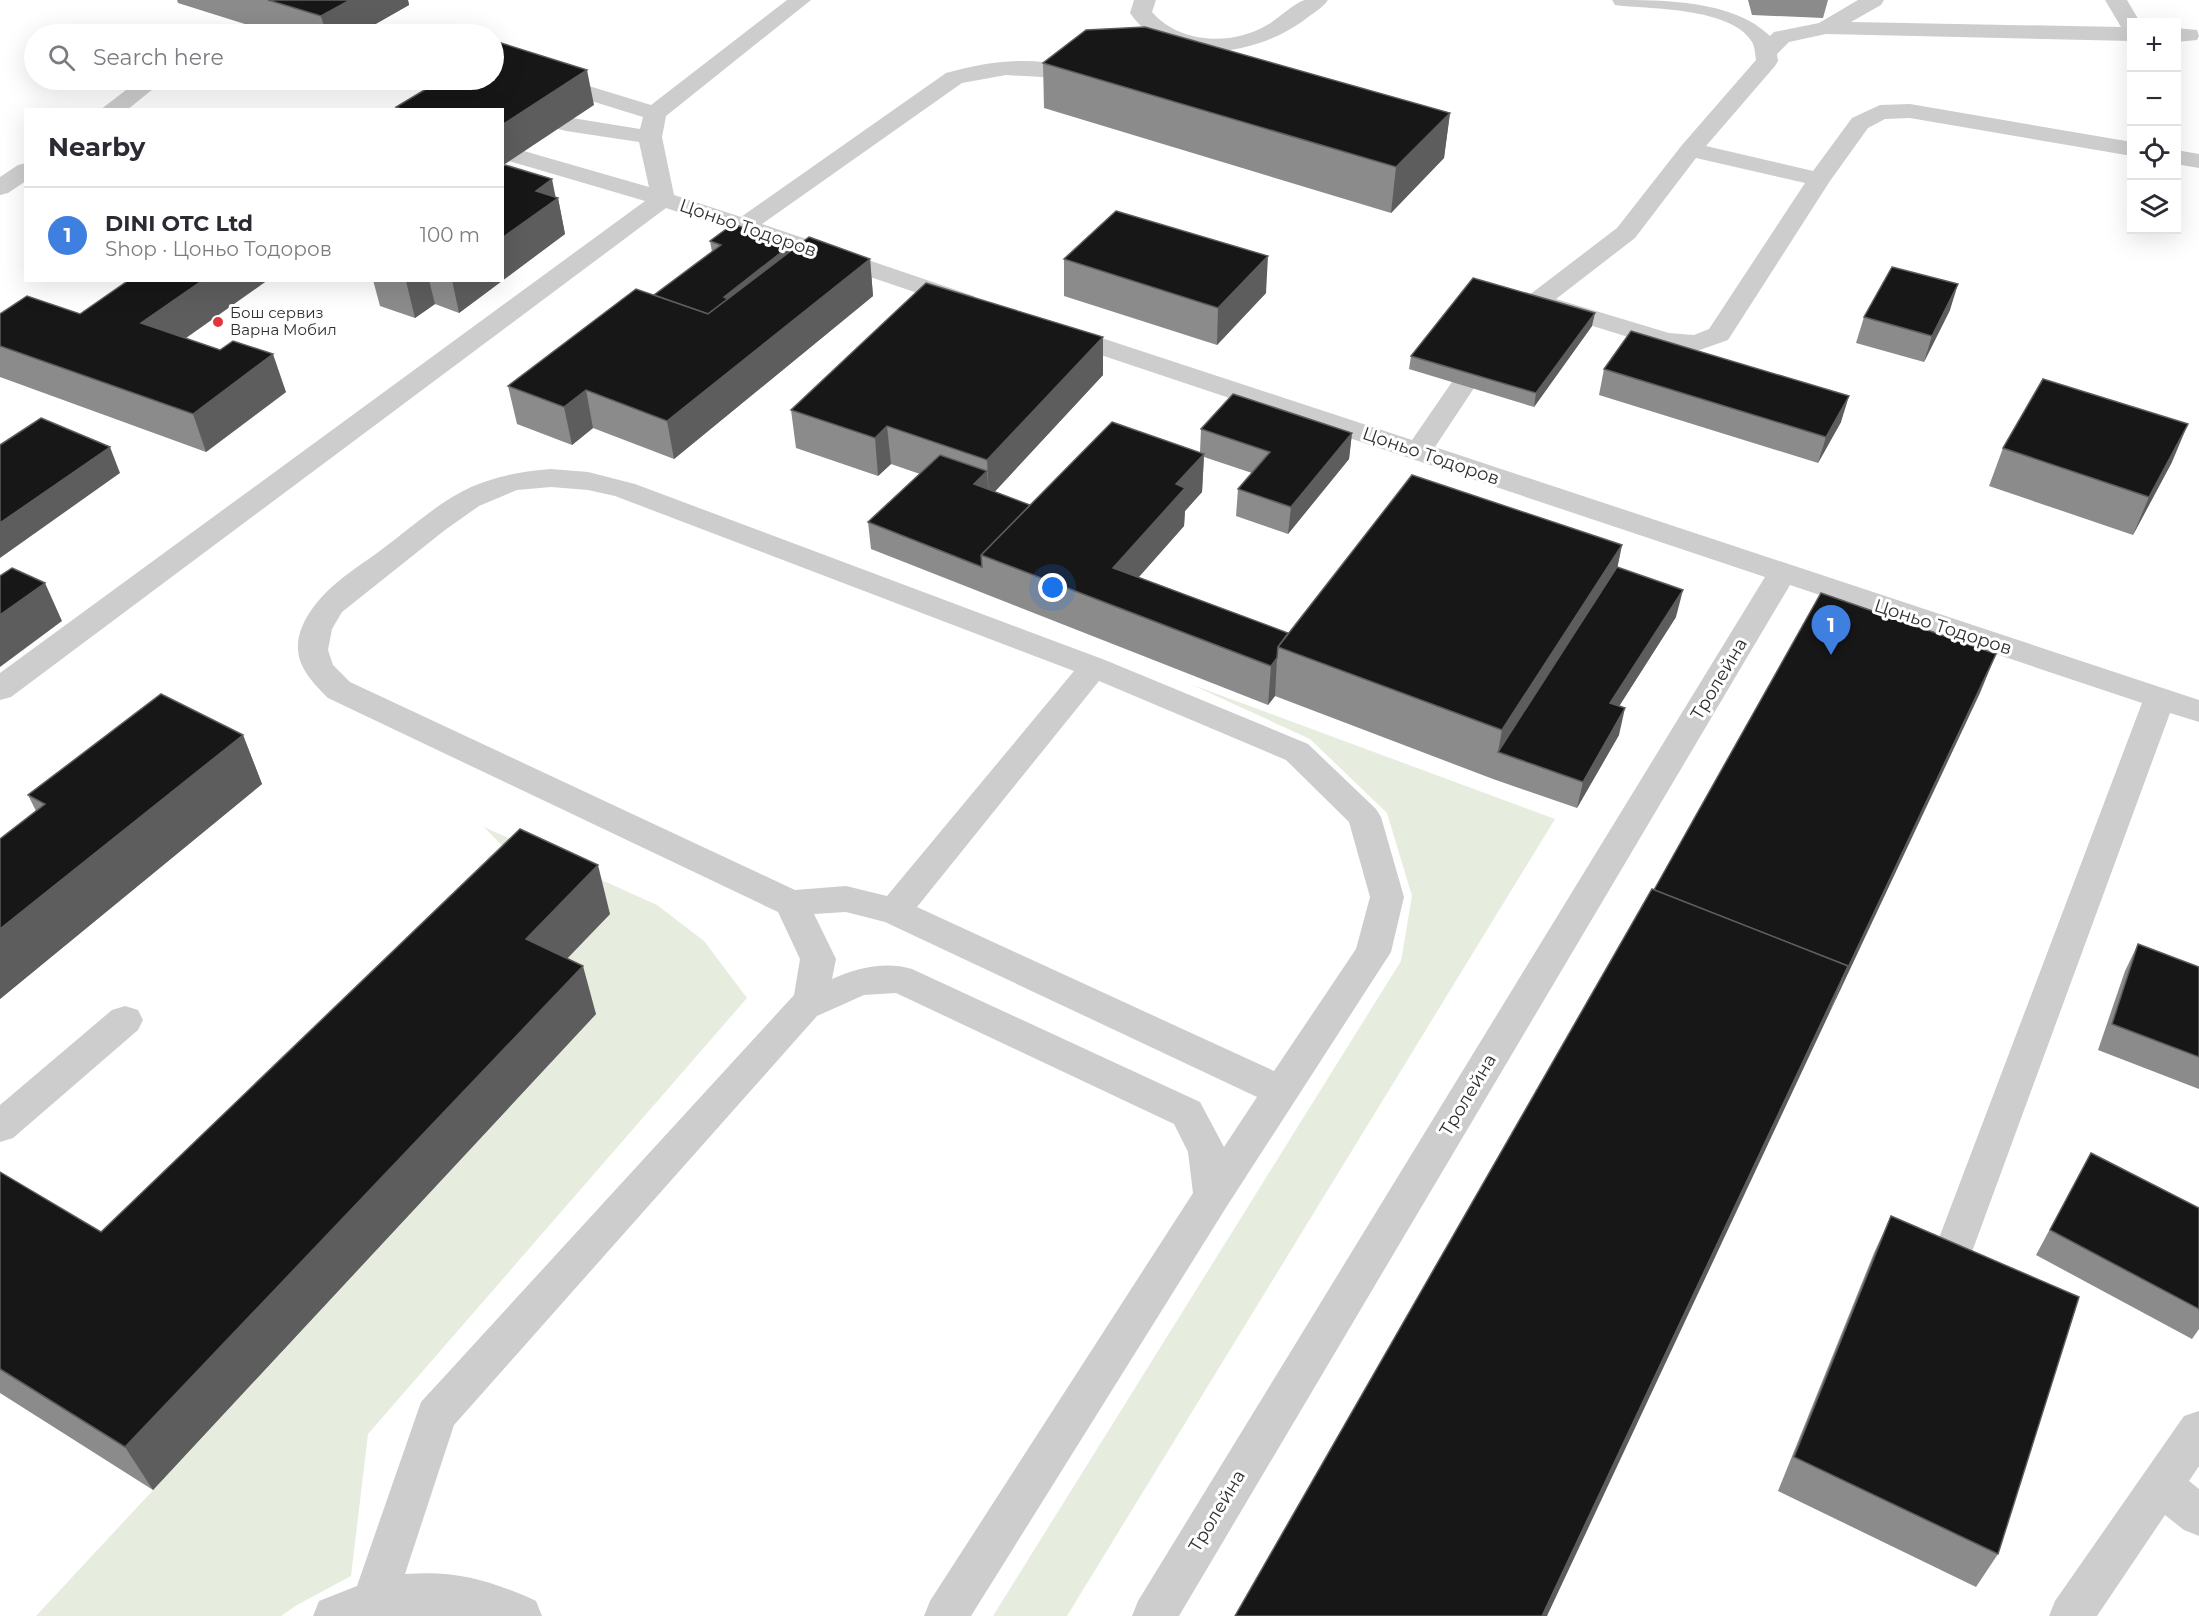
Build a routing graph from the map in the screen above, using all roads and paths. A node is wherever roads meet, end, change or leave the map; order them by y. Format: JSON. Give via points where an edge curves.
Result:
{"nodes":[{"id":1,"x":800,"y":0,"type":"edge"},
{"id":2,"x":1145,"y":0,"type":"edge"},
{"id":3,"x":1317,"y":0,"type":"edge"},
{"id":4,"x":1623,"y":0,"type":"edge"},
{"id":5,"x":1707,"y":0,"type":"edge"},
{"id":6,"x":1873,"y":0,"type":"edge"},
{"id":7,"x":2116,"y":0,"type":"edge"},
{"id":8,"x":1736,"y":18,"type":"junction"},
{"id":9,"x":2127,"y":19,"type":"edge"},
{"id":10,"x":1826,"y":28,"type":"junction"},
{"id":11,"x":2127,"y":34,"type":"edge"},
{"id":12,"x":1768,"y":50,"type":"junction"},
{"id":13,"x":504,"y":68,"type":"edge"},
{"id":14,"x":1059,"y":71,"type":"dead end"},
{"id":15,"x":139,"y":90,"type":"edge"},
{"id":16,"x":114,"y":108,"type":"edge"},
{"id":17,"x":566,"y":124,"type":"edge"},
{"id":18,"x":652,"y":125,"type":"junction"},
{"id":19,"x":2127,"y":148,"type":"edge"},
{"id":20,"x":1690,"y":150,"type":"junction"},
{"id":21,"x":517,"y":156,"type":"edge"},
{"id":22,"x":2181,"y":158,"type":"edge"},
{"id":23,"x":2199,"y":161,"type":"edge"},
{"id":24,"x":24,"y":171,"type":"edge"},
{"id":25,"x":1820,"y":179,"type":"junction"},
{"id":26,"x":0,"y":188,"type":"edge"},
{"id":27,"x":663,"y":199,"type":"junction"},
{"id":28,"x":744,"y":226,"type":"junction"},
{"id":29,"x":989,"y":309,"type":"edge"},
{"id":30,"x":1035,"y":324,"type":"edge"},
{"id":31,"x":1463,"y":385,"type":"edge"},
{"id":32,"x":1418,"y":452,"type":"junction"},
{"id":33,"x":1782,"y":574,"type":"junction"},
{"id":34,"x":1094,"y":667,"type":"junction"},
{"id":35,"x":0,"y":689,"type":"edge"},
{"id":36,"x":2160,"y":698,"type":"junction"},
{"id":37,"x":2199,"y":711,"type":"edge"},
{"id":38,"x":792,"y":903,"type":"junction"},
{"id":39,"x":894,"y":911,"type":"junction"},
{"id":40,"x":810,"y":1004,"type":"junction"},
{"id":41,"x":125,"y":1020,"type":"dead end"},
{"id":42,"x":1281,"y":1091,"type":"junction"},
{"id":43,"x":0,"y":1126,"type":"edge"},
{"id":44,"x":1213,"y":1195,"type":"junction"},
{"id":45,"x":1948,"y":1267,"type":"edge"},
{"id":46,"x":2199,"y":1431,"type":"edge"},
{"id":47,"x":2161,"y":1485,"type":"junction"},
{"id":48,"x":2199,"y":1516,"type":"edge"},
{"id":49,"x":354,"y":1609,"type":"edge"},
{"id":50,"x":520,"y":1616,"type":"edge"},
{"id":51,"x":946,"y":1616,"type":"edge"},
{"id":52,"x":1154,"y":1616,"type":"edge"},
{"id":53,"x":2071,"y":1616,"type":"edge"}],
"edges":[{"from":1,"to":18,"type":"street"},
{"from":2,"to":3,"type":"street","via":[[1141,13],[1148,24],[1163,34],[1204,44],[1249,41],[1267,34]]},
{"from":4,"to":8,"type":"street","via":[[1681,4]]},
{"from":5,"to":8,"type":"street"},
{"from":6,"to":10,"type":"street"},
{"from":7,"to":9,"type":"street"},
{"from":8,"to":12,"type":"street","via":[[1762,38]]},
{"from":10,"to":11,"type":"street"},
{"from":10,"to":12,"type":"street","via":[[1782,37]]},
{"from":12,"to":20,"type":"street","via":[[1760,72]]},
{"from":13,"to":18,"type":"street"},
{"from":14,"to":28,"type":"street","via":[[1003,68],[954,78]]},
{"from":15,"to":16,"type":"street"},
{"from":17,"to":18,"type":"street"},
{"from":18,"to":27,"type":"street"},
{"from":19,"to":25,"type":"street","via":[[1894,110],[1860,123]]},
{"from":20,"to":25,"type":"street"},
{"from":20,"to":25,"type":"street","via":[[1626,233],[1533,304],[1667,341],[1710,339],[1719,334]]},
{"from":21,"to":27,"type":"street","name":"Цоньо Тодоров"},
{"from":22,"to":23,"type":"street"},
{"from":24,"to":26,"type":"street"},
{"from":27,"to":28,"type":"street","name":"Цоньо Тодоров"},
{"from":27,"to":35,"type":"street"},
{"from":28,"to":29,"type":"street","name":"Цоньо Тодоров"},
{"from":30,"to":32,"type":"street","name":"Цоньо Тодоров"},
{"from":31,"to":32,"type":"street"},
{"from":32,"to":33,"type":"street","name":"Цоньо Тодоров"},
{"from":33,"to":36,"type":"street","name":"Цоньо Тодоров"},
{"from":33,"to":52,"type":"street","name":"Тролейна"},
{"from":34,"to":38,"type":"street","via":[[625,490],[582,478],[546,477],[509,483],[478,495],[349,589],[319,622],[312,641],[313,659],[322,676],[339,690]]},
{"from":34,"to":39,"type":"street"},
{"from":34,"to":42,"type":"street","via":[[1297,752],[1364,817],[1387,897],[1372,952]]},
{"from":36,"to":37,"type":"street","name":"Цоньо Тодоров"},
{"from":36,"to":45,"type":"street"},
{"from":38,"to":39,"type":"street","via":[[846,899]]},
{"from":38,"to":40,"type":"street","via":[[818,959]]},
{"from":39,"to":42,"type":"street"},
{"from":40,"to":44,"type":"street","via":[[860,982],[899,980],[1187,1113],[1207,1152]]},
{"from":40,"to":49,"type":"street","via":[[804,1006],[435,1415]]},
{"from":41,"to":43,"type":"street"},
{"from":42,"to":44,"type":"street"},
{"from":44,"to":51,"type":"street"},
{"from":46,"to":47,"type":"street"},
{"from":47,"to":48,"type":"street"},
{"from":47,"to":53,"type":"street"},
{"from":49,"to":50,"type":"street","via":[[416,1593],[456,1594],[494,1603]]}]}
